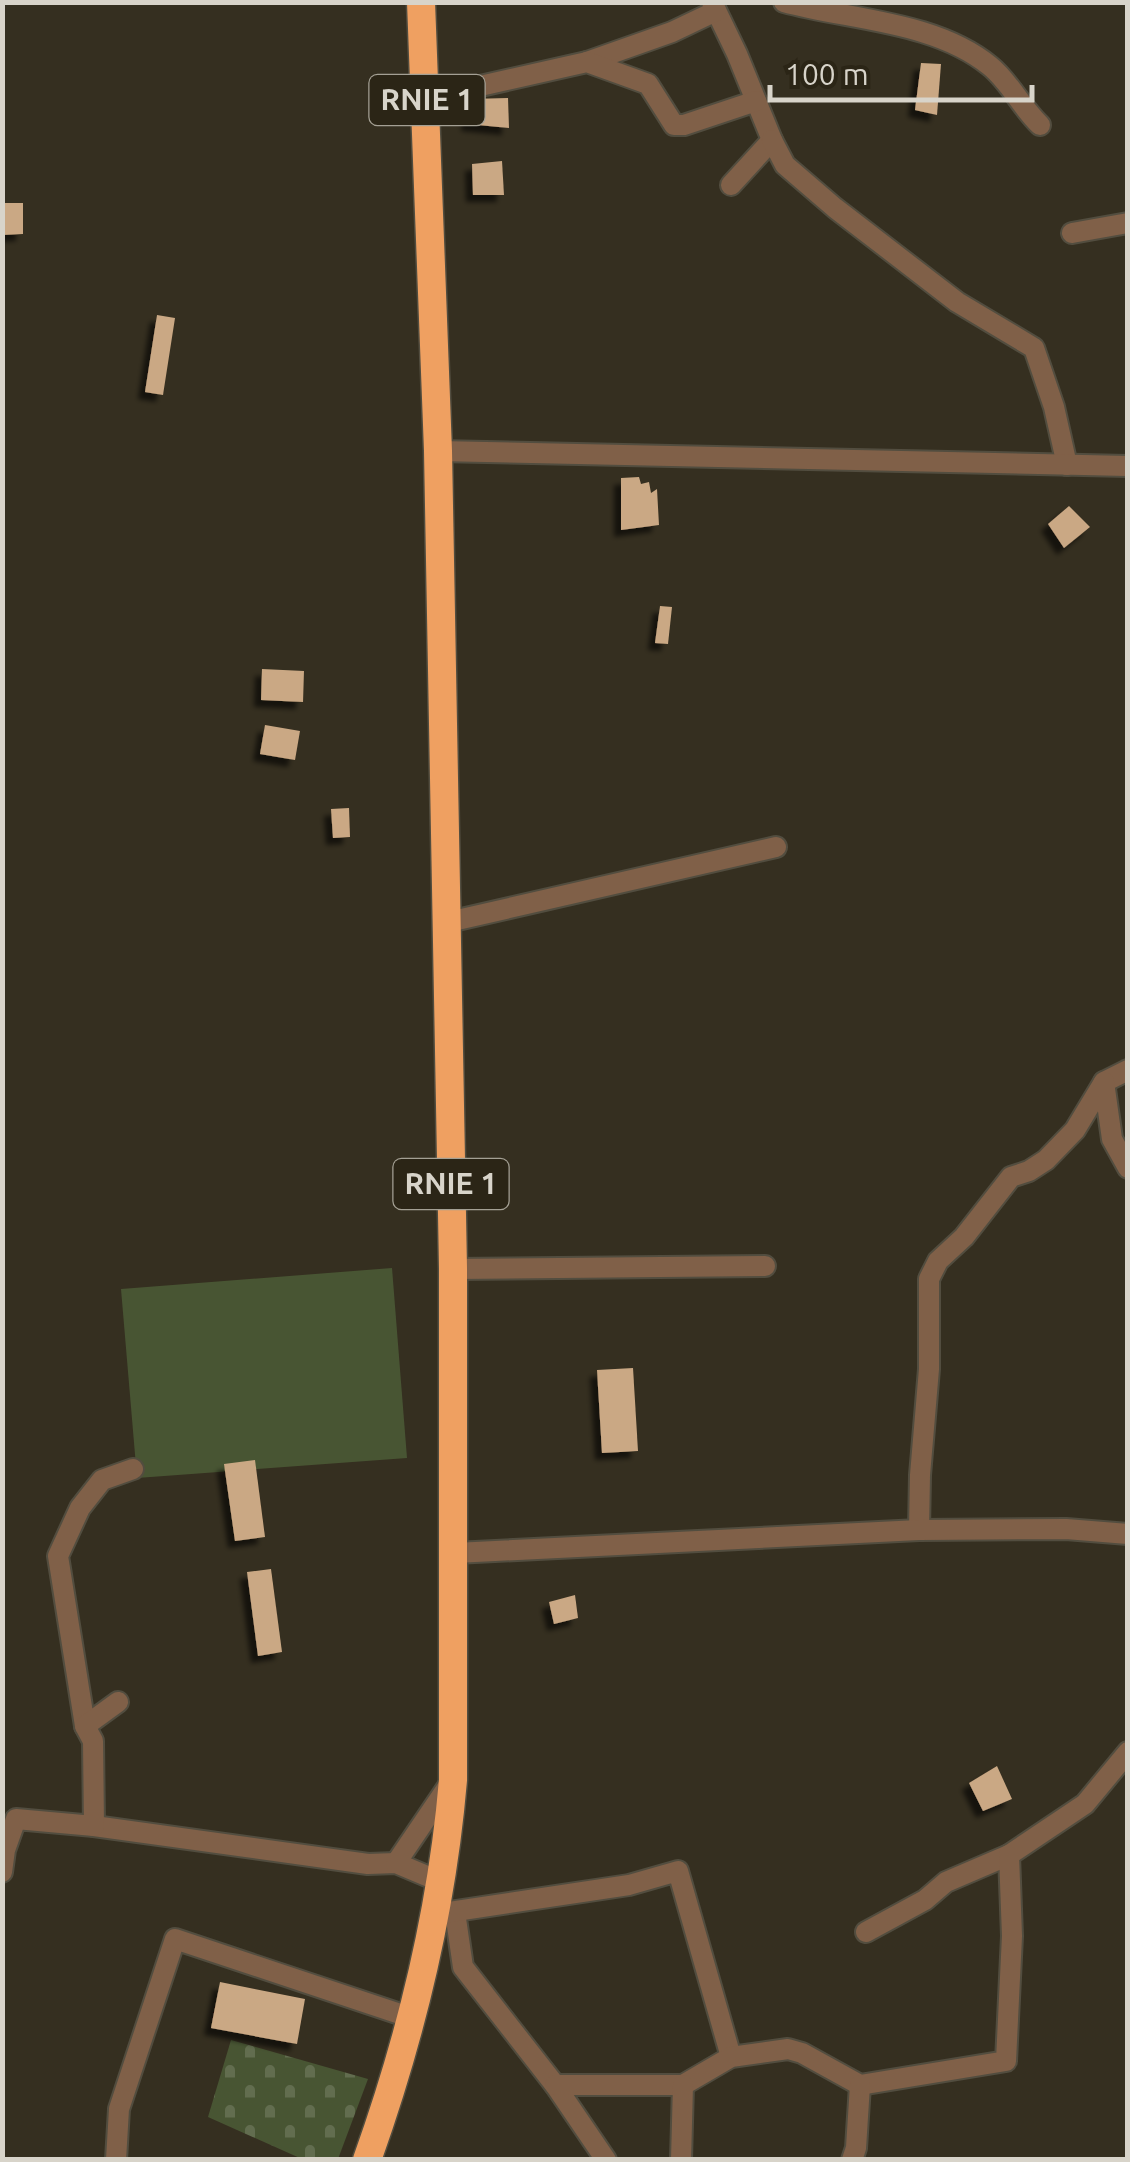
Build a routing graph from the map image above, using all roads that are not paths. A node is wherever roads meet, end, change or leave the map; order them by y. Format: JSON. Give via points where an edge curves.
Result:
{"nodes":[{"id":1,"x":421,"y":2,"type":"edge"},
{"id":2,"x":689,"y":2,"type":"edge"},
{"id":3,"x":784,"y":2,"type":"edge"},
{"id":4,"x":714,"y":7,"type":"edge"},
{"id":5,"x":672,"y":32,"type":"junction"},
{"id":6,"x":587,"y":62,"type":"junction"},
{"id":7,"x":426,"y":98,"type":"junction"},
{"id":8,"x":756,"y":101,"type":"junction"},
{"id":9,"x":1040,"y":125,"type":"dead end"},
{"id":10,"x":772,"y":140,"type":"junction"},
{"id":11,"x":731,"y":185,"type":"dead end"},
{"id":12,"x":1128,"y":223,"type":"edge"},
{"id":13,"x":1072,"y":234,"type":"dead end"},
{"id":14,"x":438,"y":450,"type":"junction"},
{"id":15,"x":1067,"y":465,"type":"junction"},
{"id":16,"x":1128,"y":466,"type":"edge"},
{"id":17,"x":776,"y":847,"type":"dead end"},
{"id":18,"x":444,"y":923,"type":"junction"},
{"id":19,"x":1128,"y":1070,"type":"edge"},
{"id":20,"x":1104,"y":1082,"type":"junction"},
{"id":21,"x":1128,"y":1168,"type":"edge"},
{"id":22,"x":765,"y":1266,"type":"dead end"},
{"id":23,"x":454,"y":1270,"type":"junction"},
{"id":24,"x":133,"y":1468,"type":"dead end"},
{"id":25,"x":919,"y":1530,"type":"junction"},
{"id":26,"x":1128,"y":1534,"type":"edge"},
{"id":27,"x":455,"y":1553,"type":"junction"},
{"id":28,"x":118,"y":1702,"type":"dead end"},
{"id":29,"x":85,"y":1726,"type":"junction"},
{"id":30,"x":1128,"y":1752,"type":"edge"},
{"id":31,"x":453,"y":1780,"type":"junction"},
{"id":32,"x":94,"y":1826,"type":"junction"},
{"id":33,"x":4,"y":1851,"type":"edge"},
{"id":34,"x":1009,"y":1855,"type":"junction"},
{"id":35,"x":396,"y":1863,"type":"junction"},
{"id":36,"x":2,"y":1872,"type":"edge"},
{"id":37,"x":441,"y":1882,"type":"junction"},
{"id":38,"x":445,"y":1913,"type":"junction"},
{"id":39,"x":866,"y":1932,"type":"dead end"},
{"id":40,"x":412,"y":2018,"type":"junction"},
{"id":41,"x":732,"y":2057,"type":"junction"},
{"id":42,"x":556,"y":2084,"type":"junction"},
{"id":43,"x":682,"y":2085,"type":"junction"},
{"id":44,"x":860,"y":2085,"type":"junction"},
{"id":45,"x":116,"y":2160,"type":"edge"},
{"id":46,"x":367,"y":2160,"type":"edge"},
{"id":47,"x":606,"y":2160,"type":"edge"},
{"id":48,"x":681,"y":2160,"type":"edge"},
{"id":49,"x":852,"y":2160,"type":"edge"}],
"edges":[{"from":1,"to":7,"type":"highway","number":"RNIE 1"},
{"from":2,"to":5,"type":"street"},
{"from":3,"to":9,"type":"street","via":[[926,34],[966,51],[995,69]]},
{"from":4,"to":5,"type":"street"},
{"from":4,"to":8,"type":"street"},
{"from":5,"to":6,"type":"street"},
{"from":6,"to":7,"type":"street"},
{"from":6,"to":8,"type":"street","via":[[648,84],[674,125]]},
{"from":7,"to":14,"type":"highway","number":"RNIE 1"},
{"from":8,"to":10,"type":"street"},
{"from":10,"to":11,"type":"street"},
{"from":10,"to":15,"type":"street","via":[[785,165],[835,208],[957,302],[1034,348]]},
{"from":12,"to":13,"type":"street"},
{"from":14,"to":15,"type":"street"},
{"from":14,"to":18,"type":"highway","number":"RNIE 1"},
{"from":15,"to":16,"type":"street"},
{"from":17,"to":18,"type":"street"},
{"from":18,"to":23,"type":"highway","number":"RNIE 1"},
{"from":19,"to":20,"type":"street"},
{"from":20,"to":21,"type":"street","via":[[1112,1138]]},
{"from":20,"to":25,"type":"street","via":[[1075,1130],[1046,1160],[1004,1185],[929,1279]]},
{"from":22,"to":23,"type":"street"},
{"from":23,"to":27,"type":"highway","number":"RNIE 1"},
{"from":24,"to":29,"type":"street","via":[[102,1480],[75,1516],[58,1556]]},
{"from":25,"to":26,"type":"street"},
{"from":25,"to":27,"type":"street"},
{"from":27,"to":31,"type":"highway","number":"RNIE 1"},
{"from":28,"to":29,"type":"street"},
{"from":29,"to":32,"type":"street","via":[[93,1741]]},
{"from":30,"to":34,"type":"street","via":[[1085,1804]]},
{"from":31,"to":35,"type":"street"},
{"from":31,"to":37,"type":"highway","number":"RNIE 1"},
{"from":32,"to":33,"type":"street","via":[[16,1818]]},
{"from":32,"to":35,"type":"street"},
{"from":33,"to":36,"type":"street"},
{"from":34,"to":39,"type":"street","via":[[946,1882]]},
{"from":34,"to":44,"type":"street","via":[[1006,2061]]},
{"from":35,"to":37,"type":"street"},
{"from":37,"to":38,"type":"highway","number":"RNIE 1"},
{"from":38,"to":40,"type":"highway","number":"RNIE 1"},
{"from":38,"to":41,"type":"street","via":[[629,1885],[678,1871]]},
{"from":38,"to":42,"type":"street","via":[[463,1967]]},
{"from":40,"to":45,"type":"street","via":[[175,1939],[119,2109]]},
{"from":40,"to":46,"type":"highway","number":"RNIE 1"},
{"from":41,"to":43,"type":"street"},
{"from":41,"to":44,"type":"street","via":[[796,2050]]},
{"from":42,"to":43,"type":"street"},
{"from":42,"to":47,"type":"street"},
{"from":43,"to":48,"type":"street"},
{"from":44,"to":49,"type":"street"}]}
